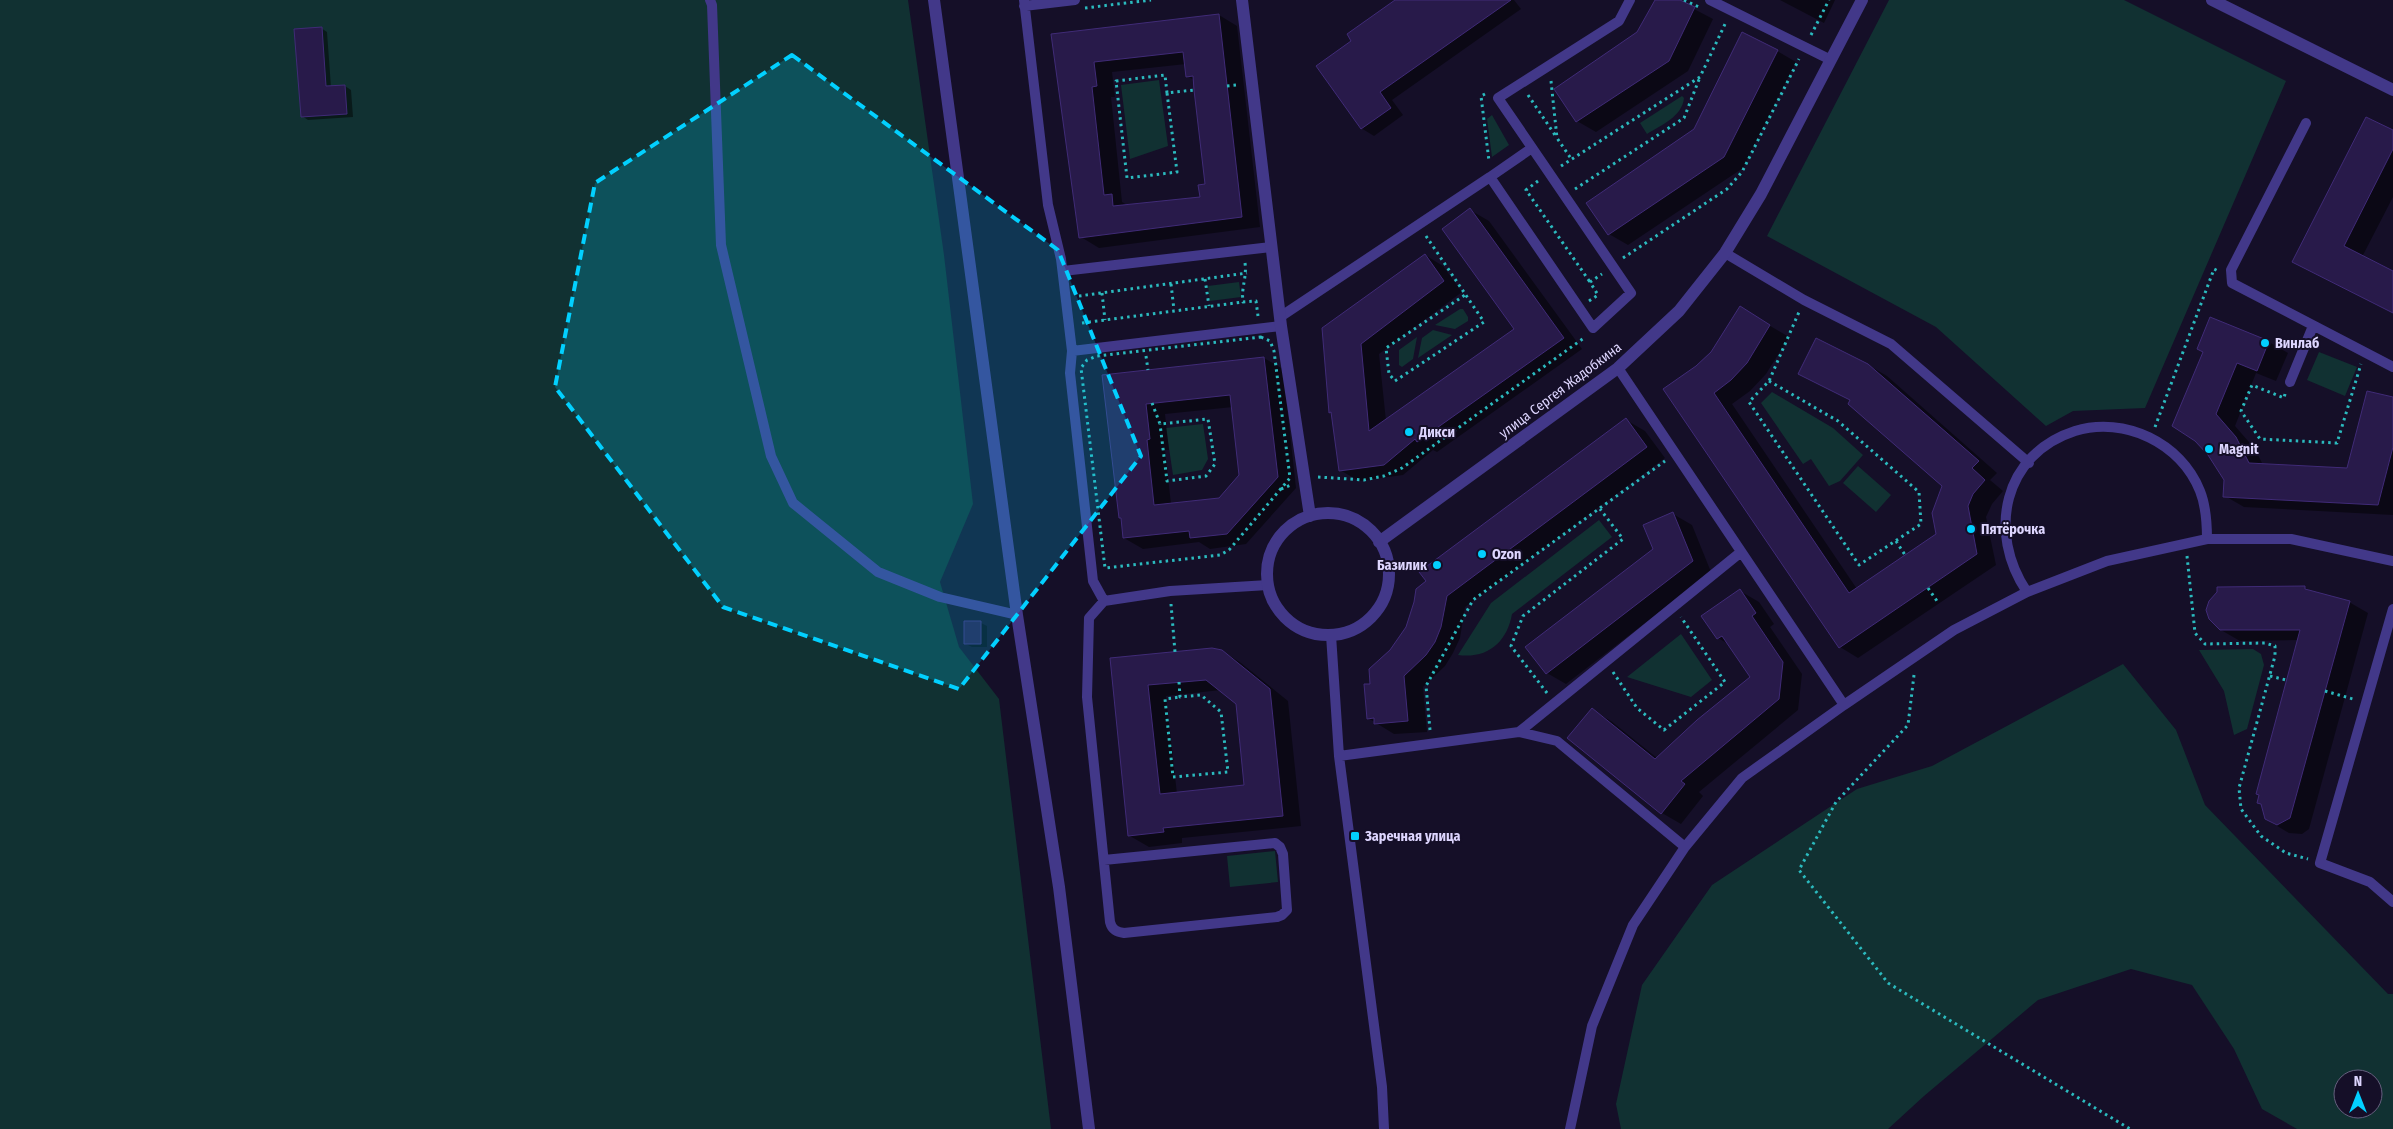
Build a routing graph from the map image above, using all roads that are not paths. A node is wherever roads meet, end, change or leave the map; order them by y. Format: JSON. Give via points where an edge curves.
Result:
{"nodes":[{"id":1,"x":710,"y":0,"type":"edge"},
{"id":2,"x":934,"y":0,"type":"edge"},
{"id":3,"x":1075,"y":0,"type":"edge"},
{"id":4,"x":1242,"y":0,"type":"edge"},
{"id":5,"x":1630,"y":0,"type":"edge"},
{"id":6,"x":1710,"y":0,"type":"edge"},
{"id":7,"x":1862,"y":0,"type":"edge"},
{"id":8,"x":2212,"y":0,"type":"edge"},
{"id":9,"x":1024,"y":3,"type":"edge"},
{"id":10,"x":1831,"y":60,"type":"junction"},
{"id":11,"x":2393,"y":90,"type":"edge"},
{"id":12,"x":2306,"y":123,"type":"dead end"},
{"id":13,"x":1532,"y":148,"type":"junction"},
{"id":14,"x":1490,"y":177,"type":"junction"},
{"id":15,"x":1271,"y":246,"type":"junction"},
{"id":16,"x":1725,"y":253,"type":"junction"},
{"id":17,"x":1063,"y":271,"type":"junction"},
{"id":18,"x":1280,"y":321,"type":"junction"},
{"id":19,"x":2313,"y":326,"type":"junction"},
{"id":20,"x":1072,"y":351,"type":"junction"},
{"id":21,"x":2393,"y":367,"type":"edge"},
{"id":22,"x":1618,"y":368,"type":"junction"},
{"id":23,"x":2290,"y":382,"type":"road end"},
{"id":24,"x":2029,"y":463,"type":"junction"},
{"id":25,"x":1310,"y":516,"type":"junction"},
{"id":26,"x":2207,"y":539,"type":"junction"},
{"id":27,"x":1379,"y":542,"type":"junction"},
{"id":28,"x":1741,"y":552,"type":"junction"},
{"id":29,"x":2393,"y":561,"type":"edge"},
{"id":30,"x":1268,"y":585,"type":"junction"},
{"id":31,"x":2027,"y":592,"type":"junction"},
{"id":32,"x":1104,"y":601,"type":"junction"},
{"id":33,"x":2393,"y":609,"type":"edge"},
{"id":34,"x":1016,"y":615,"type":"junction"},
{"id":35,"x":1330,"y":635,"type":"junction"},
{"id":36,"x":1844,"y":705,"type":"junction"},
{"id":37,"x":1519,"y":732,"type":"junction"},
{"id":38,"x":1339,"y":756,"type":"junction"},
{"id":39,"x":1685,"y":847,"type":"junction"},
{"id":40,"x":1104,"y":860,"type":"junction"},
{"id":41,"x":2393,"y":902,"type":"edge"},
{"id":42,"x":1089,"y":1129,"type":"edge"},
{"id":43,"x":1384,"y":1129,"type":"edge"},
{"id":44,"x":1570,"y":1129,"type":"edge"}],
"edges":[{"from":1,"to":34,"type":"lane","via":[[721,245],[771,456],[793,503],[878,572],[940,597]]},
{"from":2,"to":34,"type":"street"},
{"from":3,"to":9,"type":"lane"},
{"from":4,"to":15,"type":"street"},
{"from":5,"to":13,"type":"lane","via":[[1619,21],[1498,98]]},
{"from":6,"to":10,"type":"lane"},
{"from":7,"to":10,"type":"street","name":"улица Сергея Жадобкина"},
{"from":8,"to":11,"type":"street"},
{"from":9,"to":17,"type":"lane","via":[[1048,205]]},
{"from":10,"to":16,"type":"street","name":"улица Сергея Жадобкина","via":[[1761,194]]},
{"from":12,"to":19,"type":"lane","via":[[2230,277],[2237,287]]},
{"from":13,"to":14,"type":"lane"},
{"from":13,"to":14,"type":"lane","via":[[1631,293],[1593,328]]},
{"from":14,"to":18,"type":"lane"},
{"from":15,"to":17,"type":"lane"},
{"from":15,"to":18,"type":"street"},
{"from":16,"to":22,"type":"street","name":"улица Сергея Жадобкина","via":[[1679,311]]},
{"from":16,"to":24,"type":"lane","via":[[1804,300],[1891,344]]},
{"from":17,"to":20,"type":"lane"},
{"from":18,"to":20,"type":"lane","via":[[1261,332]]},
{"from":18,"to":25,"type":"street","via":[[1279,350]]},
{"from":19,"to":21,"type":"lane"},
{"from":19,"to":23,"type":"lane"},
{"from":20,"to":32,"type":"lane","via":[[1070,373],[1092,581]]},
{"from":22,"to":27,"type":"street","name":"улица Сергея Жадобкина"},
{"from":22,"to":28,"type":"lane"},
{"from":24,"to":26,"type":"lane","via":[[2047,446],[2076,431],[2109,427],[2151,437],[2170,450],[2192,475],[2205,506]]},
{"from":24,"to":31,"type":"lane","via":[[2009,498],[2004,531],[2010,563]]},
{"from":25,"to":27,"type":"street","via":[[1341,515],[1369,530]]},
{"from":25,"to":30,"type":"street","via":[[1295,523],[1274,546],[1268,561]]},
{"from":26,"to":29,"type":"lane","via":[[2291,539]]},
{"from":26,"to":31,"type":"lane","via":[[2107,560]]},
{"from":27,"to":35,"type":"street","via":[[1389,572],[1388,588],[1382,603],[1361,626]]},
{"from":28,"to":36,"type":"lane"},
{"from":28,"to":37,"type":"lane"},
{"from":30,"to":32,"type":"lane","via":[[1170,591]]},
{"from":30,"to":35,"type":"street","via":[[1277,607],[1287,619],[1315,634]]},
{"from":31,"to":36,"type":"lane","via":[[1954,630]]},
{"from":32,"to":40,"type":"lane","via":[[1090,618],[1086,697]]},
{"from":33,"to":41,"type":"lane","via":[[2320,862],[2370,882]]},
{"from":34,"to":42,"type":"street","via":[[1059,887]]},
{"from":35,"to":38,"type":"lane"},
{"from":36,"to":39,"type":"lane","via":[[1742,778]]},
{"from":37,"to":38,"type":"lane"},
{"from":37,"to":39,"type":"lane","via":[[1557,741]]},
{"from":38,"to":43,"type":"lane","via":[[1382,1087]]},
{"from":39,"to":44,"type":"lane","via":[[1633,924],[1625,943],[1592,1026]]},
{"from":40,"to":40,"type":"lane","via":[[1110,922],[1118,932],[1277,917],[1287,910],[1283,854],[1275,843]]}]}
